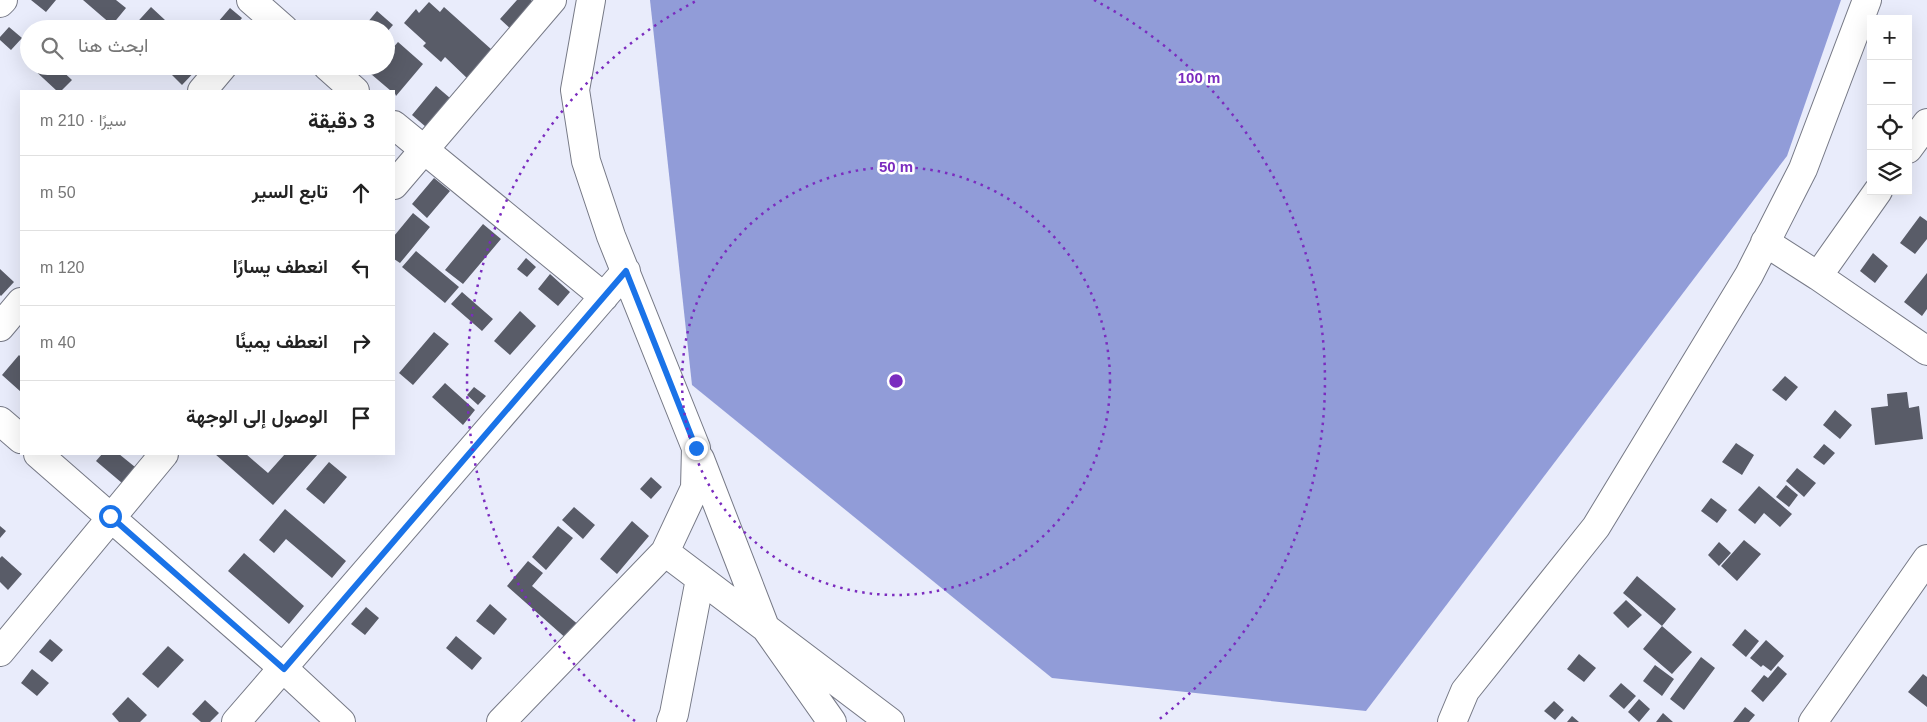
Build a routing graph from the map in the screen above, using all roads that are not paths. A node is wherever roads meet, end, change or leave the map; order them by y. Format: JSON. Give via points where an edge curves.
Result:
{"nodes":[{"id":1,"x":3,"y":0,"type":"edge"},
{"id":2,"x":552,"y":0,"type":"edge"},
{"id":3,"x":590,"y":0,"type":"edge"},
{"id":4,"x":1867,"y":0,"type":"edge"},
{"id":5,"x":0,"y":3,"type":"edge"},
{"id":6,"x":215,"y":75,"type":"edge"},
{"id":7,"x":337,"y":75,"type":"edge"},
{"id":8,"x":203,"y":90,"type":"edge"},
{"id":9,"x":355,"y":90,"type":"edge"},
{"id":10,"x":1927,"y":123,"type":"edge"},
{"id":11,"x":395,"y":125,"type":"edge"},
{"id":12,"x":1912,"y":144,"type":"edge"},
{"id":13,"x":423,"y":150,"type":"junction"},
{"id":14,"x":395,"y":184,"type":"edge"},
{"id":15,"x":1875,"y":195,"type":"edge"},
{"id":16,"x":1765,"y":242,"type":"junction"},
{"id":17,"x":626,"y":271,"type":"junction"},
{"id":18,"x":1818,"y":276,"type":"junction"},
{"id":19,"x":604,"y":297,"type":"junction"},
{"id":20,"x":20,"y":303,"type":"edge"},
{"id":21,"x":0,"y":327,"type":"edge"},
{"id":22,"x":1927,"y":351,"type":"edge"},
{"id":23,"x":0,"y":421,"type":"edge"},
{"id":24,"x":20,"y":438,"type":"edge"},
{"id":25,"x":696,"y":448,"type":"junction"},
{"id":26,"x":39,"y":455,"type":"edge"},
{"id":27,"x":163,"y":455,"type":"edge"},
{"id":28,"x":110,"y":516,"type":"junction"},
{"id":29,"x":665,"y":552,"type":"junction"},
{"id":30,"x":1927,"y":559,"type":"edge"},
{"id":31,"x":700,"y":579,"type":"junction"},
{"id":32,"x":764,"y":627,"type":"junction"},
{"id":33,"x":0,"y":652,"type":"edge"},
{"id":34,"x":284,"y":669,"type":"junction"},
{"id":35,"x":236,"y":722,"type":"edge"},
{"id":36,"x":341,"y":722,"type":"edge"},
{"id":37,"x":501,"y":722,"type":"edge"},
{"id":38,"x":671,"y":722,"type":"edge"},
{"id":39,"x":832,"y":722,"type":"edge"},
{"id":40,"x":890,"y":722,"type":"edge"},
{"id":41,"x":1452,"y":722,"type":"edge"},
{"id":42,"x":1813,"y":722,"type":"edge"}],
"edges":[{"from":1,"to":5,"type":"street"},
{"from":2,"to":13,"type":"street"},
{"from":3,"to":17,"type":"street","via":[[575,90],[586,161]]},
{"from":4,"to":16,"type":"street","via":[[1803,169]]},
{"from":6,"to":8,"type":"street"},
{"from":7,"to":9,"type":"street"},
{"from":10,"to":12,"type":"street"},
{"from":11,"to":13,"type":"street"},
{"from":13,"to":14,"type":"street"},
{"from":13,"to":19,"type":"street"},
{"from":15,"to":18,"type":"street"},
{"from":16,"to":18,"type":"street"},
{"from":16,"to":41,"type":"street","via":[[1596,527],[1465,691]]},
{"from":17,"to":19,"type":"street"},
{"from":17,"to":25,"type":"street"},
{"from":18,"to":22,"type":"street"},
{"from":19,"to":34,"type":"street"},
{"from":20,"to":21,"type":"street"},
{"from":23,"to":24,"type":"street"},
{"from":25,"to":29,"type":"street","via":[[695,488]]},
{"from":25,"to":32,"type":"street"},
{"from":26,"to":28,"type":"street"},
{"from":27,"to":28,"type":"street"},
{"from":28,"to":33,"type":"street"},
{"from":28,"to":34,"type":"street"},
{"from":29,"to":31,"type":"street"},
{"from":29,"to":37,"type":"street"},
{"from":30,"to":42,"type":"street"},
{"from":31,"to":32,"type":"street"},
{"from":31,"to":38,"type":"street"},
{"from":32,"to":39,"type":"street"},
{"from":32,"to":40,"type":"street"},
{"from":34,"to":35,"type":"street"},
{"from":34,"to":36,"type":"street"}]}
